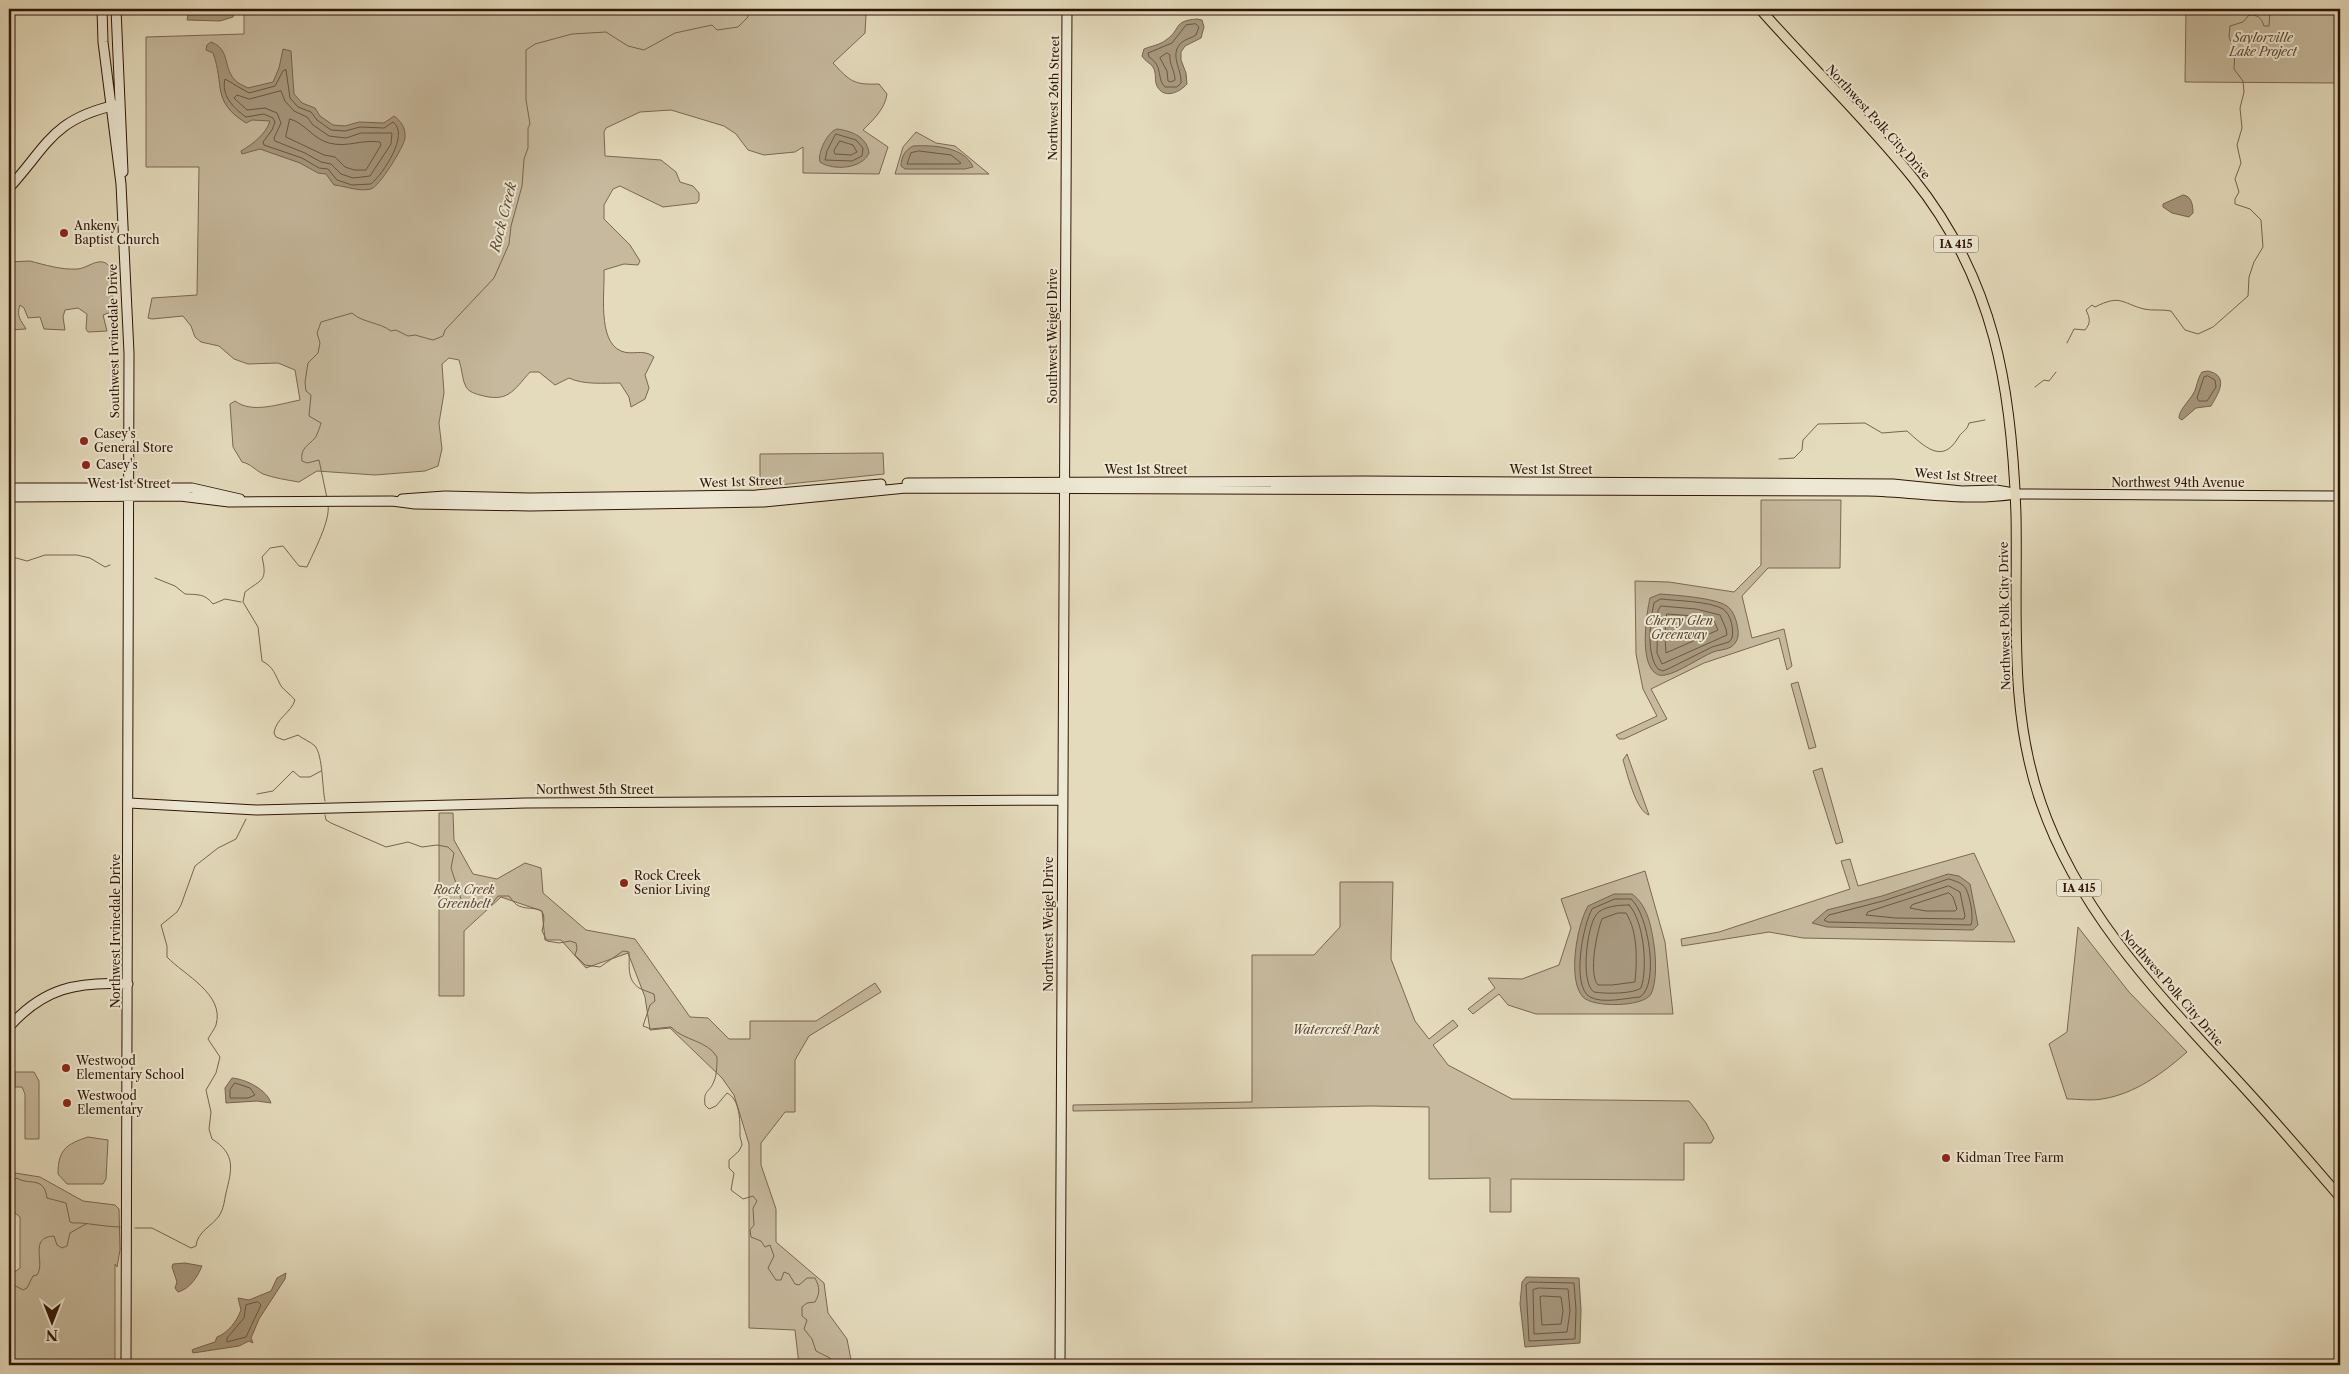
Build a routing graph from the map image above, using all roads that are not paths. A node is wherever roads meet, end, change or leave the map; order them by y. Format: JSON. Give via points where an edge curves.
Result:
{"nodes":[{"id":1,"x":102,"y":9,"type":"edge"},
{"id":2,"x":116,"y":9,"type":"edge"},
{"id":3,"x":1067,"y":9,"type":"edge"},
{"id":4,"x":1760,"y":9,"type":"edge"},
{"id":5,"x":116,"y":105,"type":"junction"},
{"id":6,"x":9,"y":188,"type":"edge"},
{"id":7,"x":1066,"y":188,"type":"joint"},
{"id":8,"x":1064,"y":486,"type":"junction"},
{"id":9,"x":129,"y":487,"type":"junction"},
{"id":10,"x":9,"y":488,"type":"edge"},
{"id":11,"x":2015,"y":494,"type":"junction"},
{"id":12,"x":2340,"y":496,"type":"edge"},
{"id":13,"x":9,"y":497,"type":"edge"},
{"id":14,"x":129,"y":498,"type":"junction"},
{"id":15,"x":250,"y":502,"type":"junction"},
{"id":16,"x":1062,"y":800,"type":"junction"},
{"id":17,"x":129,"y":803,"type":"junction"},
{"id":18,"x":128,"y":984,"type":"junction"},
{"id":19,"x":9,"y":1026,"type":"edge"},
{"id":20,"x":2340,"y":1197,"type":"edge"},
{"id":21,"x":126,"y":1365,"type":"edge"},
{"id":22,"x":1060,"y":1365,"type":"edge"}],
"edges":[{"from":1,"to":5,"type":"main road","name":"Southwest Irvinedale Drive","via":[[104,42]]},
{"from":2,"to":5,"type":"main road","name":"Southwest Irvinedale Drive"},
{"from":3,"to":7,"type":"main road","name":"Northwest 26th Street"},
{"from":4,"to":11,"type":"main road","name":"Northwest Polk City Drive","number":"IA 415","via":[[1914,178],[1958,247],[1981,296],[2002,366]]},
{"from":5,"to":6,"type":"main road","via":[[90,112],[62,126]]},
{"from":5,"to":9,"type":"main road","name":"Southwest Irvinedale Drive","via":[[128,320]]},
{"from":7,"to":8,"type":"main road","name":"Southwest Weigel Drive"},
{"from":8,"to":11,"type":"main road","name":"West 1st Street","via":[[1867,491],[1964,497]]},
{"from":8,"to":15,"type":"main road","name":"West 1st Street","via":[[894,488],[778,501],[530,506],[392,501]]},
{"from":8,"to":16,"type":"main road","name":"Northwest Weigel Drive"},
{"from":9,"to":10,"type":"main road","name":"West 1st Street"},
{"from":9,"to":14,"type":"main road","name":"Southwest Irvinedale Drive"},
{"from":9,"to":15,"type":"main road","name":"West 1st Street","via":[[192,488]]},
{"from":11,"to":12,"type":"main road","name":"Northwest 94th Avenue"},
{"from":11,"to":20,"type":"main road","name":"Northwest Polk City Drive","number":"IA 415","via":[[2016,643],[2021,718],[2034,782],[2056,842],[2072,875],[2110,935],[2195,1036],[2303,1152]]},
{"from":13,"to":14,"type":"main road","name":"West 1st Street"},
{"from":14,"to":15,"type":"main road","name":"West 1st Street","via":[[180,496],[219,502]]},
{"from":14,"to":17,"type":"main road","name":"Northwest Irvinedale Drive"},
{"from":16,"to":17,"type":"main road","name":"Northwest 5th Street","via":[[533,803],[257,810]]},
{"from":16,"to":22,"type":"main road","name":"Northwest Weigel Drive"},
{"from":17,"to":18,"type":"main road","name":"Northwest Irvinedale Drive"},
{"from":18,"to":19,"type":"main road","via":[[86,984],[59,990],[35,1003]]},
{"from":18,"to":21,"type":"main road","name":"Northwest Irvinedale Drive"}]}
